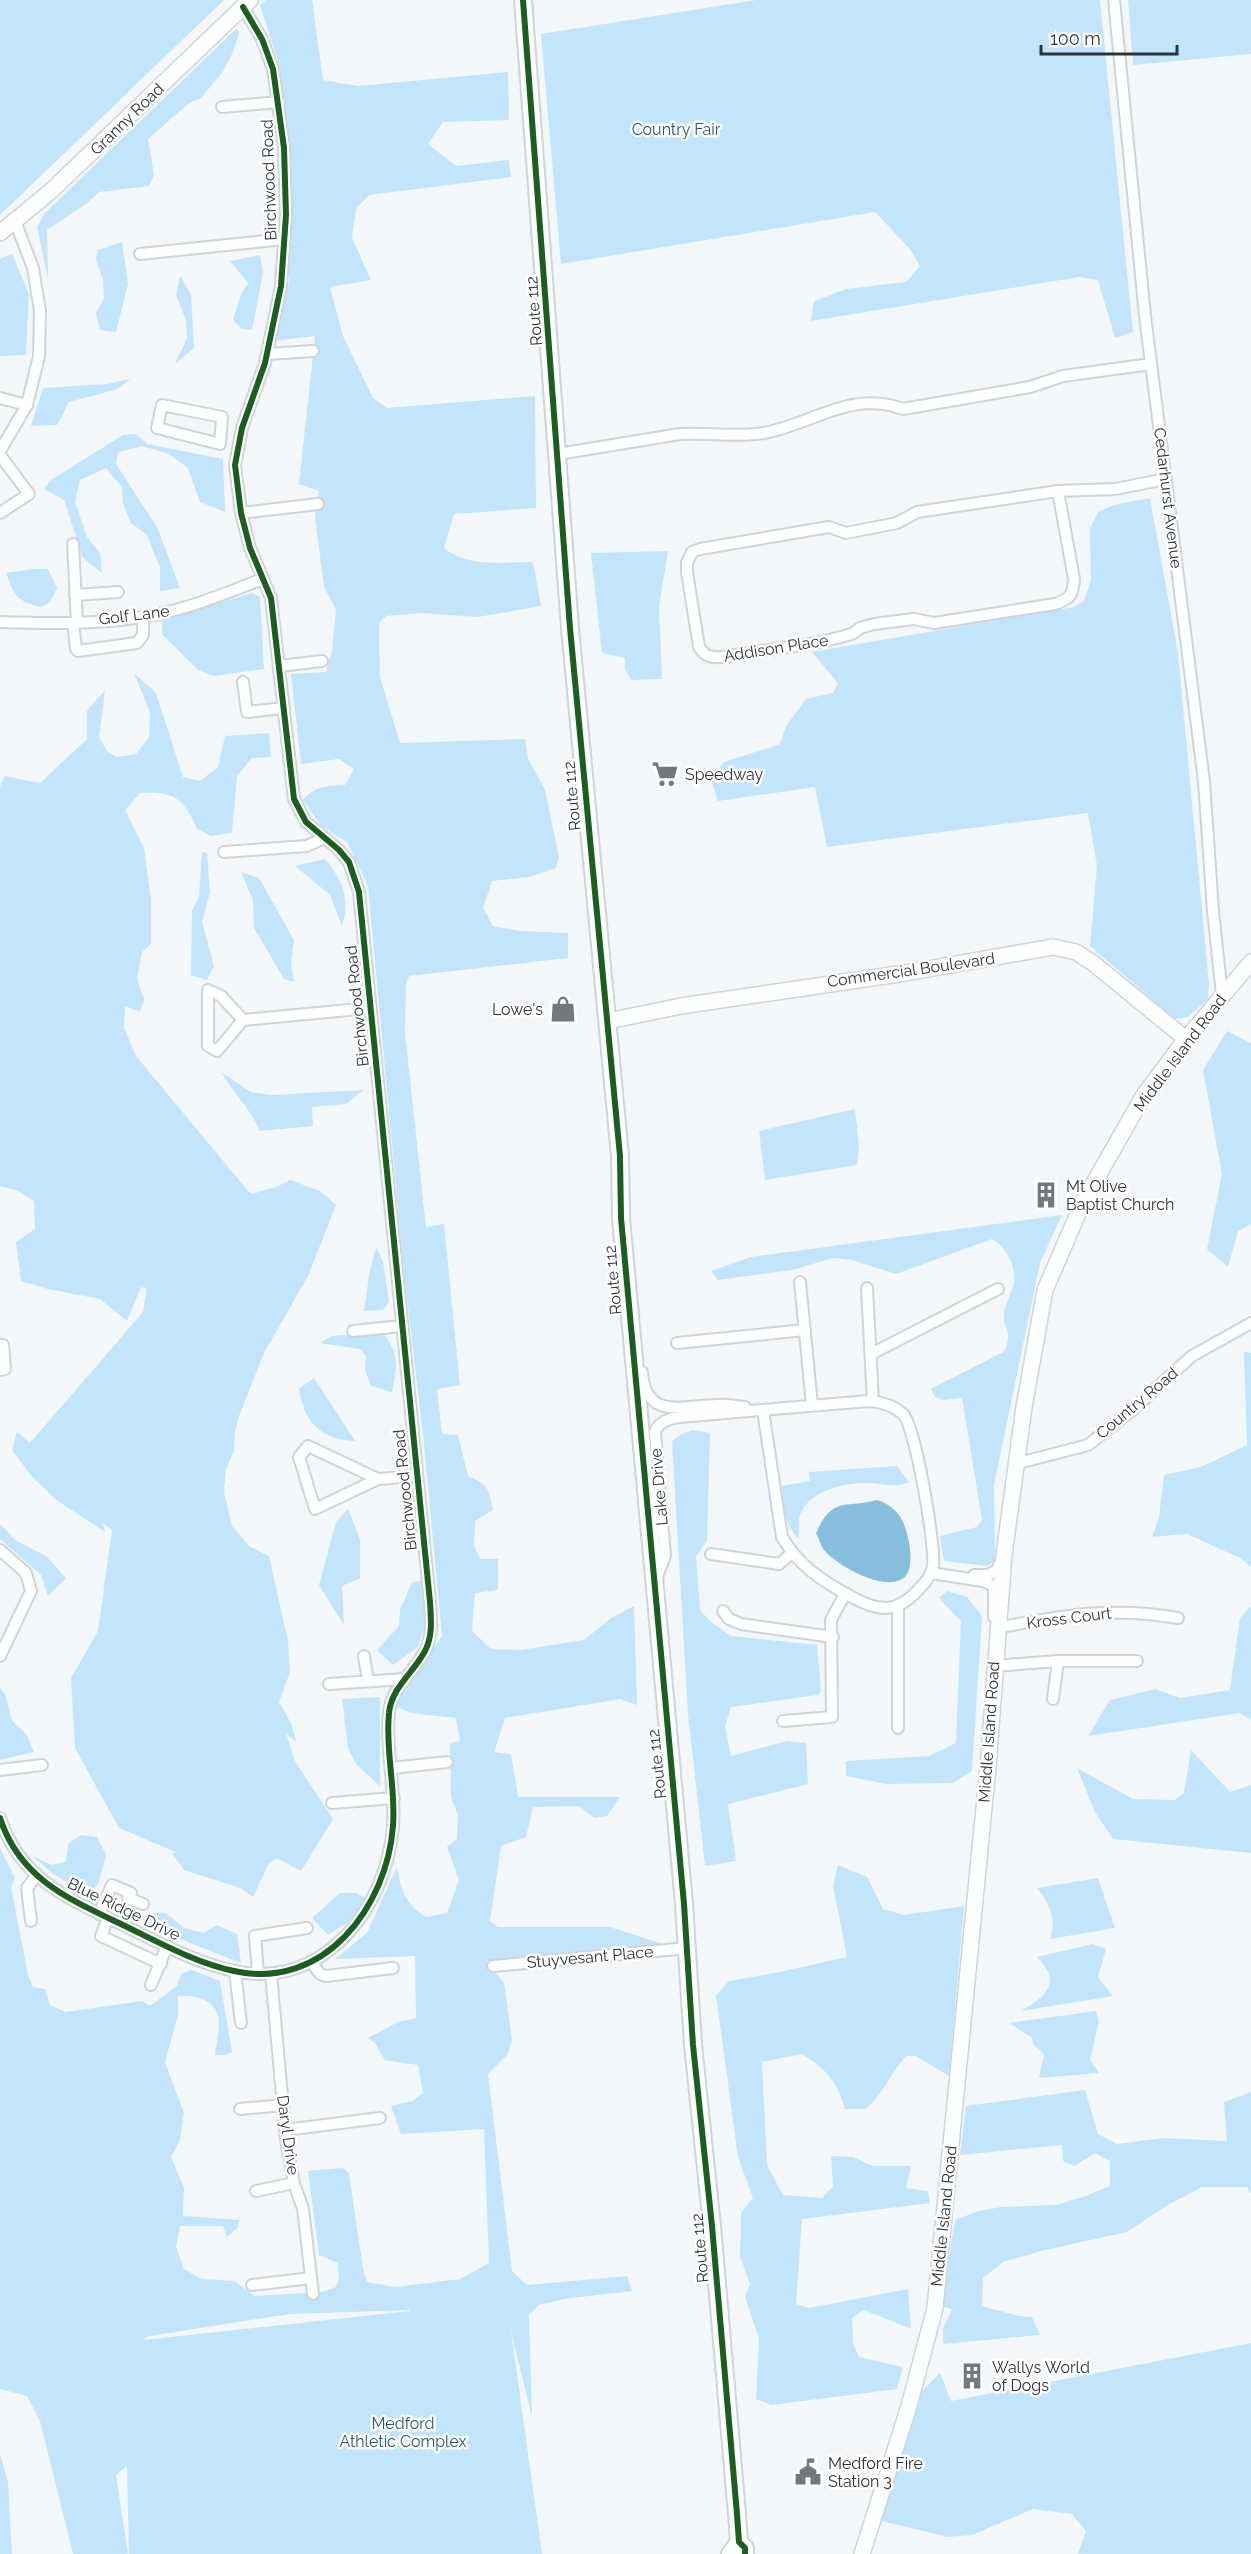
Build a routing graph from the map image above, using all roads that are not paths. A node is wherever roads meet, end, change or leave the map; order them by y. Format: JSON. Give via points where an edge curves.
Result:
{"nodes":[{"id":1,"x":524,"y":0,"type":"edge"},
{"id":2,"x":1114,"y":0,"type":"edge"},
{"id":3,"x":247,"y":4,"type":"edge"},
{"id":4,"x":279,"y":102,"type":"junction"},
{"id":5,"x":222,"y":107,"type":"dead end"},
{"id":6,"x":15,"y":221,"type":"junction"},
{"id":7,"x":0,"y":233,"type":"edge"},
{"id":8,"x":285,"y":239,"type":"junction"},
{"id":9,"x":140,"y":254,"type":"dead end"},
{"id":10,"x":313,"y":351,"type":"dead end"},
{"id":11,"x":267,"y":354,"type":"junction"},
{"id":12,"x":1151,"y":364,"type":"junction"},
{"id":13,"x":0,"y":398,"type":"edge"},
{"id":14,"x":27,"y":405,"type":"junction"},
{"id":15,"x":220,"y":444,"type":"junction"},
{"id":16,"x":237,"y":450,"type":"junction"},
{"id":17,"x":0,"y":453,"type":"edge"},
{"id":18,"x":558,"y":454,"type":"junction"},
{"id":19,"x":1166,"y":479,"type":"junction"},
{"id":20,"x":1058,"y":491,"type":"junction"},
{"id":21,"x":318,"y":504,"type":"dead end"},
{"id":22,"x":0,"y":513,"type":"edge"},
{"id":23,"x":241,"y":513,"type":"junction"},
{"id":24,"x":73,"y":544,"type":"dead end"},
{"id":25,"x":262,"y":579,"type":"junction"},
{"id":26,"x":118,"y":592,"type":"dead end"},
{"id":27,"x":75,"y":595,"type":"junction"},
{"id":28,"x":143,"y":617,"type":"junction"},
{"id":29,"x":0,"y":622,"type":"edge"},
{"id":30,"x":75,"y":622,"type":"junction"},
{"id":31,"x":322,"y":661,"type":"dead end"},
{"id":32,"x":280,"y":666,"type":"junction"},
{"id":33,"x":243,"y":682,"type":"dead end"},
{"id":34,"x":284,"y":708,"type":"junction"},
{"id":35,"x":324,"y":838,"type":"junction"},
{"id":36,"x":224,"y":852,"type":"dead end"},
{"id":37,"x":1251,"y":962,"type":"edge"},
{"id":38,"x":1222,"y":995,"type":"junction"},
{"id":39,"x":370,"y":1008,"type":"junction"},
{"id":40,"x":243,"y":1020,"type":"junction"},
{"id":41,"x":608,"y":1021,"type":"junction"},
{"id":42,"x":1186,"y":1040,"type":"junction"},
{"id":43,"x":800,"y":1282,"type":"dead end"},
{"id":44,"x":627,"y":1288,"type":"junction"},
{"id":45,"x":867,"y":1288,"type":"dead end"},
{"id":46,"x":998,"y":1289,"type":"dead end"},
{"id":47,"x":1251,"y":1323,"type":"edge"},
{"id":48,"x":402,"y":1326,"type":"junction"},
{"id":49,"x":805,"y":1330,"type":"junction"},
{"id":50,"x":353,"y":1331,"type":"dead end"},
{"id":51,"x":676,"y":1343,"type":"dead end"},
{"id":52,"x":0,"y":1345,"type":"edge"},
{"id":53,"x":871,"y":1354,"type":"junction"},
{"id":54,"x":0,"y":1370,"type":"edge"},
{"id":55,"x":873,"y":1401,"type":"junction"},
{"id":56,"x":812,"y":1405,"type":"junction"},
{"id":57,"x":763,"y":1410,"type":"junction"},
{"id":58,"x":1015,"y":1464,"type":"junction"},
{"id":59,"x":417,"y":1476,"type":"junction"},
{"id":60,"x":378,"y":1479,"type":"junction"},
{"id":61,"x":0,"y":1550,"type":"edge"},
{"id":62,"x":792,"y":1553,"type":"junction"},
{"id":63,"x":711,"y":1554,"type":"dead end"},
{"id":64,"x":1004,"y":1555,"type":"junction"},
{"id":65,"x":932,"y":1570,"type":"junction"},
{"id":66,"x":654,"y":1582,"type":"junction"},
{"id":67,"x":845,"y":1594,"type":"junction"},
{"id":68,"x":898,"y":1607,"type":"junction"},
{"id":69,"x":723,"y":1611,"type":"dead end"},
{"id":70,"x":1178,"y":1618,"type":"dead end"},
{"id":71,"x":996,"y":1629,"type":"junction"},
{"id":72,"x":832,"y":1637,"type":"junction"},
{"id":73,"x":0,"y":1656,"type":"edge"},
{"id":74,"x":364,"y":1656,"type":"dead end"},
{"id":75,"x":1058,"y":1661,"type":"junction"},
{"id":76,"x":1137,"y":1661,"type":"dead end"},
{"id":77,"x":994,"y":1666,"type":"junction"},
{"id":78,"x":405,"y":1679,"type":"junction"},
{"id":79,"x":368,"y":1681,"type":"junction"},
{"id":80,"x":329,"y":1684,"type":"dead end"},
{"id":81,"x":1053,"y":1699,"type":"dead end"},
{"id":82,"x":783,"y":1721,"type":"dead end"},
{"id":83,"x":898,"y":1728,"type":"dead end"},
{"id":84,"x":447,"y":1762,"type":"dead end"},
{"id":85,"x":42,"y":1765,"type":"dead end"},
{"id":86,"x":392,"y":1768,"type":"junction"},
{"id":87,"x":0,"y":1770,"type":"edge"},
{"id":88,"x":394,"y":1798,"type":"junction"},
{"id":89,"x":332,"y":1803,"type":"dead end"},
{"id":90,"x":0,"y":1818,"type":"edge"},
{"id":91,"x":36,"y":1876,"type":"junction"},
{"id":92,"x":143,"y":1904,"type":"dead end"},
{"id":93,"x":104,"y":1916,"type":"junction"},
{"id":94,"x":32,"y":1921,"type":"dead end"},
{"id":95,"x":307,"y":1928,"type":"dead end"},
{"id":96,"x":167,"y":1946,"type":"junction"},
{"id":97,"x":688,"y":1948,"type":"junction"},
{"id":98,"x":311,"y":1961,"type":"junction"},
{"id":99,"x":161,"y":1964,"type":"junction"},
{"id":100,"x":493,"y":1966,"type":"dead end"},
{"id":101,"x":393,"y":1968,"type":"dead end"},
{"id":102,"x":235,"y":1971,"type":"junction"},
{"id":103,"x":258,"y":1974,"type":"junction"},
{"id":104,"x":270,"y":1974,"type":"junction"},
{"id":105,"x":151,"y":1985,"type":"dead end"},
{"id":106,"x":241,"y":2023,"type":"dead end"},
{"id":107,"x":283,"y":2105,"type":"junction"},
{"id":108,"x":240,"y":2109,"type":"dead end"},
{"id":109,"x":380,"y":2118,"type":"dead end"},
{"id":110,"x":285,"y":2130,"type":"junction"},
{"id":111,"x":294,"y":2183,"type":"junction"},
{"id":112,"x":256,"y":2191,"type":"dead end"},
{"id":113,"x":311,"y":2278,"type":"junction"},
{"id":114,"x":252,"y":2285,"type":"dead end"},
{"id":115,"x":313,"y":2294,"type":"dead end"},
{"id":116,"x":738,"y":2550,"type":"edge"},
{"id":117,"x":862,"y":2554,"type":"edge"}],
"edges":[{"from":1,"to":18,"type":"main road","name":"Route 112"},
{"from":2,"to":12,"type":"street","name":"Cedarhurst Avenue"},
{"from":3,"to":4,"type":"street","name":"Birchwood Road","via":[[273,69]]},
{"from":3,"to":6,"type":"street","name":"Granny Road"},
{"from":4,"to":5,"type":"street"},
{"from":4,"to":8,"type":"street","name":"Birchwood Road"},
{"from":6,"to":7,"type":"street","name":"Granny Road"},
{"from":6,"to":14,"type":"street","via":[[33,268],[40,311],[39,356]]},
{"from":8,"to":9,"type":"street"},
{"from":8,"to":11,"type":"street","name":"Birchwood Road","via":[[281,286]]},
{"from":10,"to":11,"type":"street"},
{"from":11,"to":16,"type":"street","name":"Birchwood Road"},
{"from":12,"to":18,"type":"street","via":[[1063,376],[1030,387],[903,409],[876,403],[827,410],[792,427],[762,434],[689,434]]},
{"from":12,"to":19,"type":"street","name":"Cedarhurst Avenue"},
{"from":13,"to":14,"type":"street"},
{"from":14,"to":17,"type":"street"},
{"from":15,"to":15,"type":"street","via":[[222,417],[162,405],[157,428]]},
{"from":15,"to":16,"type":"street"},
{"from":16,"to":23,"type":"street","name":"Birchwood Road"},
{"from":17,"to":22,"type":"street","via":[[29,494]]},
{"from":18,"to":41,"type":"main road","name":"Route 112","via":[[571,636]]},
{"from":19,"to":20,"type":"street","name":"Addison Place","via":[[1115,489]]},
{"from":19,"to":38,"type":"street","name":"Cedarhurst Avenue","via":[[1204,781]]},
{"from":20,"to":20,"type":"street","name":"Addison Place","via":[[917,512],[897,523],[846,533],[829,527],[692,552],[687,572],[699,647],[704,655],[722,657],[821,642],[874,624],[914,619],[934,623],[1069,599],[1074,579]]},
{"from":21,"to":23,"type":"street"},
{"from":23,"to":25,"type":"street","name":"Birchwood Road"},
{"from":24,"to":27,"type":"street"},
{"from":25,"to":28,"type":"street","name":"Golf Lane","via":[[178,610]]},
{"from":25,"to":32,"type":"street","name":"Birchwood Road","via":[[272,598]]},
{"from":26,"to":27,"type":"street"},
{"from":27,"to":30,"type":"street"},
{"from":28,"to":30,"type":"street","name":"Golf Lane"},
{"from":28,"to":30,"type":"street","via":[[143,635],[137,643],[78,651]]},
{"from":29,"to":30,"type":"street","name":"Golf Lane"},
{"from":31,"to":32,"type":"street"},
{"from":32,"to":34,"type":"street","name":"Birchwood Road"},
{"from":33,"to":34,"type":"street","via":[[247,712]]},
{"from":34,"to":35,"type":"street","name":"Birchwood Road","via":[[294,799],[306,822]]},
{"from":35,"to":36,"type":"street","via":[[307,846]]},
{"from":35,"to":39,"type":"street","name":"Birchwood Road","via":[[339,850],[355,875]]},
{"from":37,"to":38,"type":"street","name":"Middle Island Road"},
{"from":38,"to":42,"type":"street","name":"Middle Island Road"},
{"from":39,"to":40,"type":"street"},
{"from":39,"to":48,"type":"street","name":"Birchwood Road"},
{"from":40,"to":40,"type":"street","via":[[220,996],[208,990],[208,1046],[217,1051]]},
{"from":41,"to":42,"type":"street","name":"Commercial Boulevard","via":[[1053,948],[1076,952],[1093,963]]},
{"from":41,"to":44,"type":"main road","name":"Route 112"},
{"from":42,"to":58,"type":"street","name":"Middle Island Road","via":[[1144,1095],[1083,1202],[1045,1290]]},
{"from":43,"to":49,"type":"street"},
{"from":44,"to":57,"type":"street","name":"Lake Drive","via":[[634,1294],[643,1381],[657,1405]]},
{"from":44,"to":66,"type":"main road","name":"Route 112"},
{"from":45,"to":53,"type":"street"},
{"from":46,"to":53,"type":"street"},
{"from":47,"to":58,"type":"street","name":"Country Road","via":[[1192,1356],[1088,1445]]},
{"from":48,"to":50,"type":"street"},
{"from":48,"to":59,"type":"street","name":"Birchwood Road"},
{"from":49,"to":51,"type":"street"},
{"from":49,"to":56,"type":"street"},
{"from":52,"to":54,"type":"street","via":[[5,1369]]},
{"from":53,"to":55,"type":"street"},
{"from":55,"to":56,"type":"street","name":"Lake Drive"},
{"from":55,"to":65,"type":"street","name":"Lake Drive","via":[[904,1415],[909,1425],[917,1453]]},
{"from":56,"to":57,"type":"street","name":"Lake Drive"},
{"from":57,"to":62,"type":"street","via":[[782,1537]]},
{"from":57,"to":66,"type":"street","name":"Lake Drive","via":[[671,1418],[657,1427],[665,1556]]},
{"from":58,"to":64,"type":"street","name":"Middle Island Road"},
{"from":59,"to":60,"type":"street"},
{"from":59,"to":78,"type":"street","name":"Birchwood Road","via":[[430,1635],[426,1650]]},
{"from":60,"to":60,"type":"street","via":[[308,1446],[298,1457],[315,1509]]},
{"from":61,"to":73,"type":"street","via":[[26,1573],[31,1591]]},
{"from":62,"to":63,"type":"street","via":[[779,1564]]},
{"from":62,"to":67,"type":"street","via":[[814,1574]]},
{"from":64,"to":65,"type":"street","via":[[997,1570],[988,1575]]},
{"from":64,"to":71,"type":"street","name":"Middle Island Road"},
{"from":65,"to":68,"type":"street","via":[[912,1598]]},
{"from":65,"to":71,"type":"street","via":[[994,1586],[992,1611]]},
{"from":66,"to":97,"type":"main road","name":"Route 112"},
{"from":67,"to":68,"type":"street","via":[[880,1608]]},
{"from":67,"to":72,"type":"street","via":[[831,1620]]},
{"from":68,"to":83,"type":"street"},
{"from":69,"to":72,"type":"street","via":[[741,1624]]},
{"from":70,"to":71,"type":"street","name":"Kross Court","via":[[1140,1612],[1085,1613]]},
{"from":71,"to":77,"type":"street","name":"Middle Island Road"},
{"from":72,"to":82,"type":"street","via":[[832,1717]]},
{"from":74,"to":79,"type":"street"},
{"from":75,"to":76,"type":"street"},
{"from":75,"to":77,"type":"street"},
{"from":75,"to":81,"type":"street"},
{"from":77,"to":117,"type":"street","name":"Middle Island Road","via":[[988,1767],[935,2308]]},
{"from":78,"to":79,"type":"street"},
{"from":78,"to":86,"type":"street","name":"Birchwood Road","via":[[389,1710]]},
{"from":79,"to":80,"type":"street"},
{"from":84,"to":86,"type":"street"},
{"from":85,"to":87,"type":"street"},
{"from":86,"to":88,"type":"street","name":"Birchwood Road"},
{"from":88,"to":89,"type":"street"},
{"from":88,"to":98,"type":"street","name":"Birchwood Road","via":[[389,1856],[372,1900],[344,1940]]},
{"from":90,"to":91,"type":"street","name":"Blue Ridge Drive","via":[[19,1856]]},
{"from":91,"to":93,"type":"street","name":"Blue Ridge Drive","via":[[55,1891]]},
{"from":91,"to":94,"type":"street","via":[[27,1888]]},
{"from":92,"to":93,"type":"street","via":[[128,1898],[131,1893],[112,1885]]},
{"from":93,"to":96,"type":"street","name":"Blue Ridge Drive"},
{"from":93,"to":99,"type":"street","via":[[101,1936]]},
{"from":95,"to":103,"type":"street","via":[[255,1936]]},
{"from":96,"to":99,"type":"street"},
{"from":96,"to":102,"type":"street","name":"Blue Ridge Drive"},
{"from":97,"to":100,"type":"street","name":"Stuyvesant Place"},
{"from":97,"to":116,"type":"main road","name":"Route 112","via":[[693,2045]]},
{"from":98,"to":101,"type":"street","via":[[326,1976]]},
{"from":98,"to":104,"type":"street","name":"Birchwood Road"},
{"from":99,"to":105,"type":"street"},
{"from":102,"to":103,"type":"street","name":"Blue Ridge Drive"},
{"from":102,"to":106,"type":"street"},
{"from":103,"to":104,"type":"street","name":"Blue Ridge Drive"},
{"from":104,"to":107,"type":"street","name":"Daryl Drive"},
{"from":107,"to":108,"type":"street"},
{"from":107,"to":110,"type":"street","name":"Daryl Drive"},
{"from":109,"to":110,"type":"street"},
{"from":110,"to":111,"type":"street","name":"Daryl Drive"},
{"from":111,"to":112,"type":"street"},
{"from":111,"to":113,"type":"street","name":"Daryl Drive","via":[[303,2209]]},
{"from":113,"to":114,"type":"street"},
{"from":113,"to":115,"type":"street","name":"Daryl Drive"}]}
